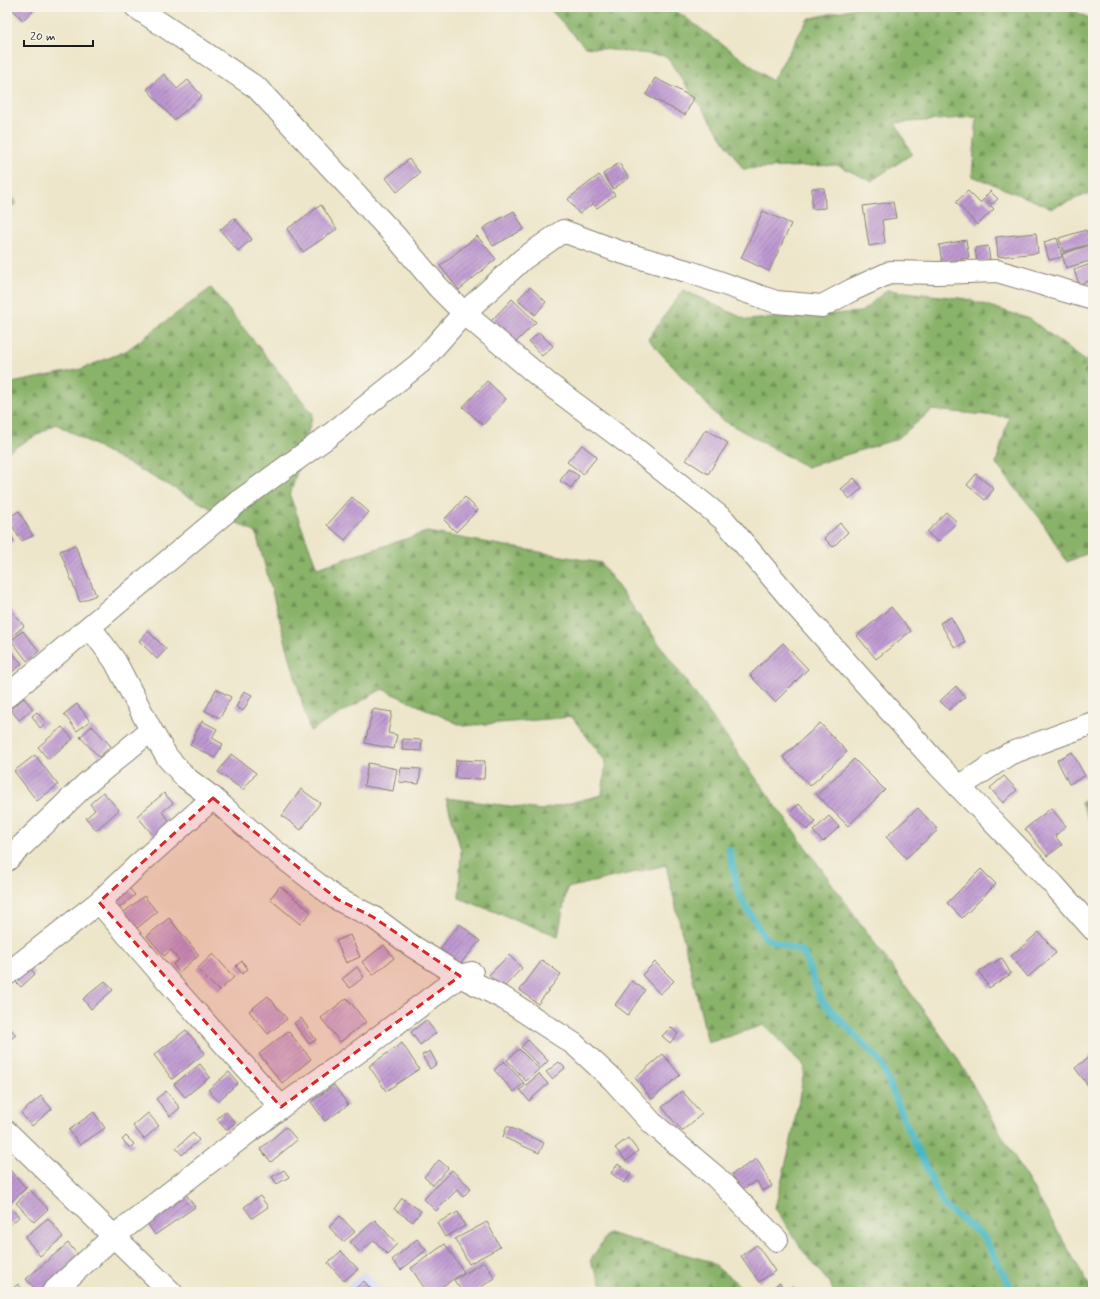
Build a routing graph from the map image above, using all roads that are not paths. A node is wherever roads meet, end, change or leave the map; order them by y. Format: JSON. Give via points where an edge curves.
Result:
{"nodes":[{"id":1,"x":136,"y":7,"type":"edge"},
{"id":2,"x":1093,"y":299,"type":"edge"},
{"id":3,"x":464,"y":313,"type":"junction"},
{"id":4,"x":90,"y":627,"type":"junction"},
{"id":5,"x":7,"y":696,"type":"edge"},
{"id":6,"x":1093,"y":722,"type":"edge"},
{"id":7,"x":151,"y":730,"type":"junction"},
{"id":8,"x":959,"y":787,"type":"junction"},
{"id":9,"x":212,"y":798,"type":"junction"},
{"id":10,"x":7,"y":860,"type":"edge"},
{"id":11,"x":100,"y":902,"type":"junction"},
{"id":12,"x":1093,"y":929,"type":"edge"},
{"id":13,"x":7,"y":974,"type":"edge"},
{"id":14,"x":470,"y":974,"type":"junction"},
{"id":15,"x":281,"y":1107,"type":"junction"},
{"id":16,"x":7,"y":1132,"type":"edge"},
{"id":17,"x":114,"y":1236,"type":"junction"},
{"id":18,"x":777,"y":1240,"type":"dead end"},
{"id":19,"x":53,"y":1292,"type":"edge"},
{"id":20,"x":171,"y":1292,"type":"edge"}],
"edges":[{"from":1,"to":3,"type":"street","via":[[257,88]]},
{"from":2,"to":3,"type":"street","via":[[997,271],[891,272],[822,306],[776,302],[690,272],[620,252],[563,230],[523,259]]},
{"from":3,"to":4,"type":"street","via":[[420,363],[330,435],[238,502]]},
{"from":3,"to":8,"type":"street","via":[[546,382],[724,520],[798,608]]},
{"from":4,"to":5,"type":"street"},
{"from":4,"to":7,"type":"street","via":[[115,660]]},
{"from":6,"to":8,"type":"street","via":[[1009,754]]},
{"from":7,"to":9,"type":"street","via":[[167,757],[186,778]]},
{"from":7,"to":10,"type":"street","via":[[86,784]]},
{"from":8,"to":12,"type":"street"},
{"from":9,"to":11,"type":"street"},
{"from":9,"to":14,"type":"street","via":[[268,846],[337,899],[373,917],[412,946]]},
{"from":11,"to":13,"type":"street"},
{"from":11,"to":15,"type":"street"},
{"from":14,"to":15,"type":"street"},
{"from":14,"to":18,"type":"street","via":[[574,1044],[614,1081],[652,1123],[716,1177]]},
{"from":15,"to":17,"type":"street"},
{"from":16,"to":17,"type":"street"},
{"from":17,"to":19,"type":"street"},
{"from":17,"to":20,"type":"street"}]}
